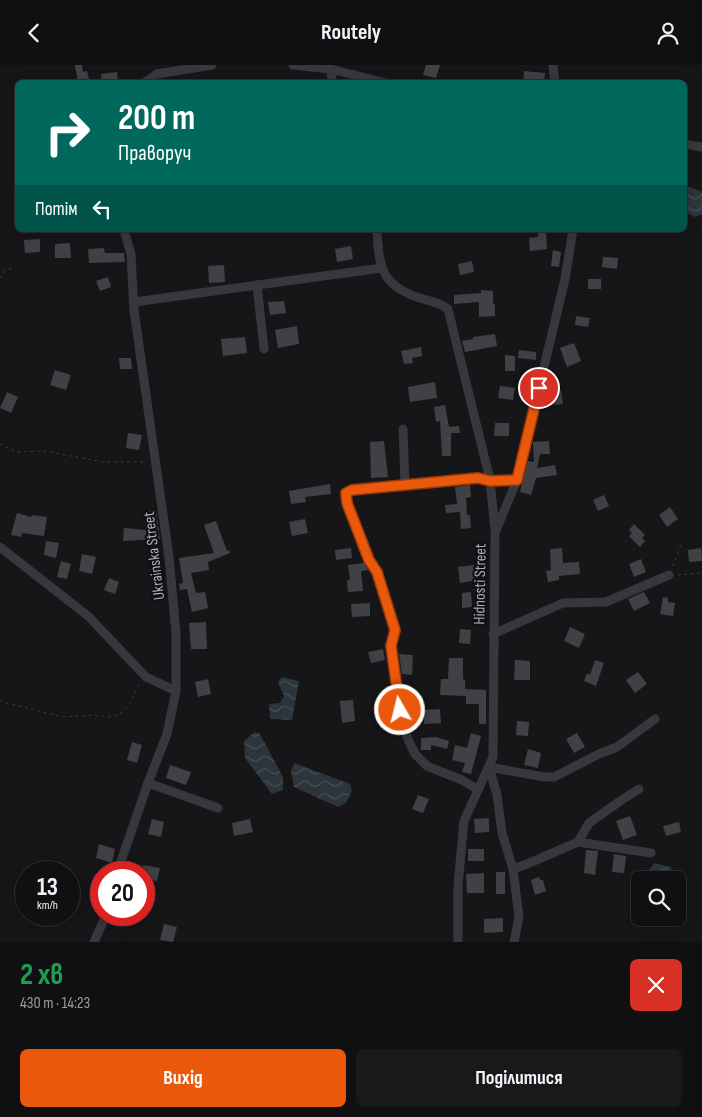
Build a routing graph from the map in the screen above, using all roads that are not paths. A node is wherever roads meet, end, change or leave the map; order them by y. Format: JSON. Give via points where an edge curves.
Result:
{"nodes":[{"id":1,"x":212,"y":65,"type":"edge"},
{"id":2,"x":293,"y":65,"type":"edge"},
{"id":3,"x":553,"y":65,"type":"edge"},
{"id":4,"x":330,"y":69,"type":"junction"},
{"id":5,"x":148,"y":80,"type":"edge"},
{"id":6,"x":332,"y":80,"type":"edge"},
{"id":7,"x":374,"y":80,"type":"edge"},
{"id":8,"x":555,"y":80,"type":"edge"},
{"id":9,"x":687,"y":144,"type":"edge"},
{"id":10,"x":702,"y":147,"type":"edge"},
{"id":11,"x":125,"y":232,"type":"edge"},
{"id":12,"x":377,"y":232,"type":"edge"},
{"id":13,"x":573,"y":232,"type":"edge"},
{"id":14,"x":382,"y":268,"type":"junction"},
{"id":15,"x":256,"y":285,"type":"junction"},
{"id":16,"x":134,"y":302,"type":"junction"},
{"id":17,"x":264,"y":349,"type":"dead end"},
{"id":18,"x":403,"y":429,"type":"dead end"},
{"id":19,"x":517,"y":480,"type":"junction"},
{"id":20,"x":490,"y":481,"type":"junction"},
{"id":21,"x":405,"y":485,"type":"junction"},
{"id":22,"x":495,"y":533,"type":"junction"},
{"id":23,"x":0,"y":547,"type":"edge"},
{"id":24,"x":669,"y":575,"type":"road end"},
{"id":25,"x":493,"y":634,"type":"junction"},
{"id":26,"x":176,"y":691,"type":"junction"},
{"id":27,"x":655,"y":719,"type":"dead end"},
{"id":28,"x":489,"y":767,"type":"junction"},
{"id":29,"x":148,"y":783,"type":"junction"},
{"id":30,"x":477,"y":789,"type":"junction"},
{"id":31,"x":640,"y":789,"type":"dead end"},
{"id":32,"x":218,"y":808,"type":"dead end"},
{"id":33,"x":578,"y":842,"type":"junction"},
{"id":34,"x":651,"y":853,"type":"dead end"},
{"id":35,"x":121,"y":861,"type":"edge"},
{"id":36,"x":513,"y":869,"type":"junction"},
{"id":37,"x":101,"y":926,"type":"edge"},
{"id":38,"x":94,"y":942,"type":"edge"},
{"id":39,"x":458,"y":942,"type":"edge"},
{"id":40,"x":514,"y":942,"type":"edge"}],
"edges":[{"from":1,"to":5,"type":"street","via":[[157,74]]},
{"from":2,"to":4,"type":"street"},
{"from":3,"to":8,"type":"street"},
{"from":4,"to":6,"type":"street"},
{"from":4,"to":7,"type":"street"},
{"from":9,"to":10,"type":"street"},
{"from":11,"to":16,"type":"street","name":"Ukrainska Street","via":[[131,254]]},
{"from":12,"to":14,"type":"street"},
{"from":13,"to":19,"type":"street","name":"Hidnosti Street","via":[[565,279]]},
{"from":14,"to":15,"type":"street"},
{"from":14,"to":20,"type":"street","via":[[393,286],[448,309]]},
{"from":15,"to":16,"type":"street"},
{"from":15,"to":17,"type":"street"},
{"from":16,"to":26,"type":"street","name":"Ukrainska Street","via":[[169,557],[176,633]]},
{"from":18,"to":21,"type":"street"},
{"from":19,"to":20,"type":"street"},
{"from":19,"to":22,"type":"street","name":"Hidnosti Street"},
{"from":20,"to":21,"type":"street","via":[[478,478]]},
{"from":20,"to":22,"type":"street"},
{"from":21,"to":30,"type":"street","via":[[352,490],[345,495],[369,560],[377,572],[395,630],[391,646],[406,737],[415,754],[427,766]]},
{"from":22,"to":25,"type":"street","name":"Hidnosti Street"},
{"from":23,"to":26,"type":"street","via":[[88,616],[146,677]]},
{"from":24,"to":25,"type":"street","via":[[606,602],[563,603]]},
{"from":25,"to":28,"type":"street","name":"Hidnosti Street","via":[[493,757]]},
{"from":26,"to":29,"type":"street","name":"Ukrainska Street","via":[[167,733]]},
{"from":27,"to":28,"type":"street","via":[[617,747],[554,777]]},
{"from":28,"to":30,"type":"street","name":"Hidnosti Street"},
{"from":28,"to":36,"type":"street"},
{"from":29,"to":32,"type":"street"},
{"from":29,"to":35,"type":"street","name":"Ukrainska Street"},
{"from":30,"to":39,"type":"street","name":"Hidnosti Street","via":[[464,821],[458,885]]},
{"from":31,"to":33,"type":"street","via":[[589,823]]},
{"from":33,"to":34,"type":"street"},
{"from":33,"to":36,"type":"street"},
{"from":36,"to":40,"type":"street","via":[[519,917]]},
{"from":37,"to":38,"type":"street"}]}
